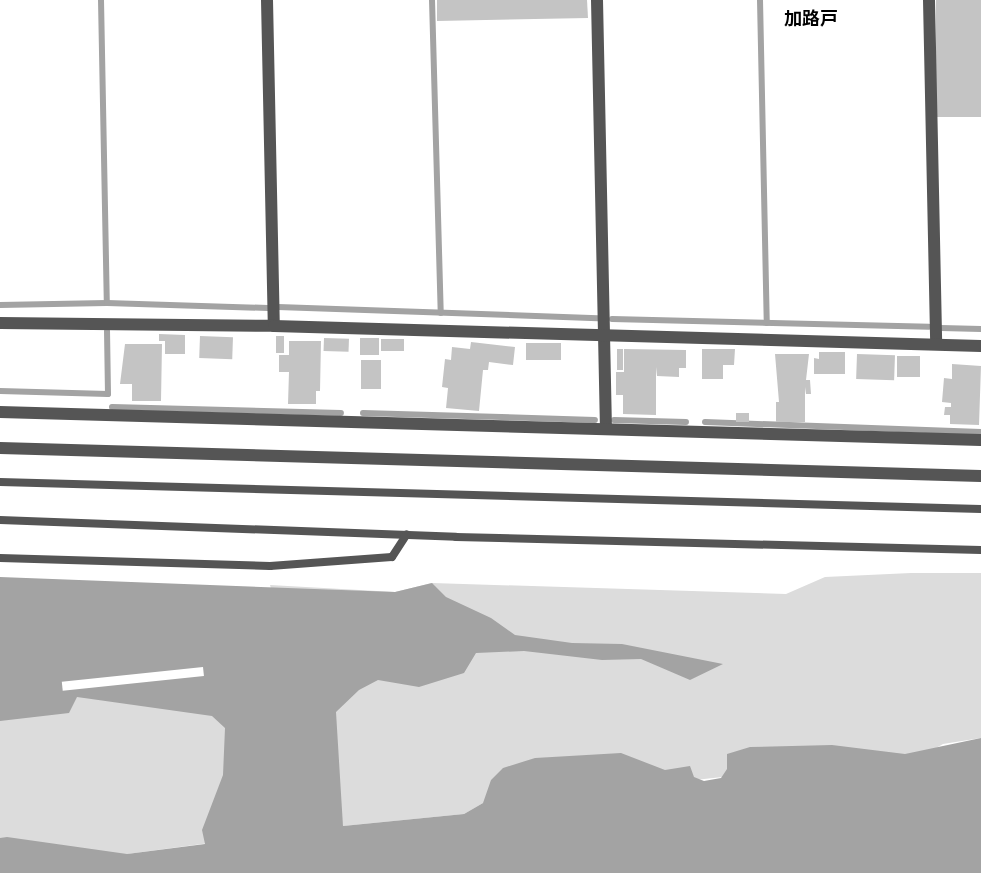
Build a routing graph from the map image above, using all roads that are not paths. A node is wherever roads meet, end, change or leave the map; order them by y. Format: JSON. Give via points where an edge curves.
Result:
{"nodes":[{"id":1,"x":267,"y":0,"type":"edge"},
{"id":2,"x":597,"y":0,"type":"edge"},
{"id":3,"x":929,"y":0,"type":"edge"},
{"id":4,"x":0,"y":323,"type":"edge"},
{"id":5,"x":274,"y":326,"type":"junction"},
{"id":6,"x":605,"y":335,"type":"junction"},
{"id":7,"x":936,"y":344,"type":"junction"},
{"id":8,"x":981,"y":346,"type":"edge"},
{"id":9,"x":0,"y":412,"type":"edge"},
{"id":10,"x":606,"y":429,"type":"junction"},
{"id":11,"x":981,"y":440,"type":"edge"},
{"id":12,"x":0,"y":448,"type":"edge"},
{"id":13,"x":981,"y":476,"type":"edge"},
{"id":14,"x":0,"y":483,"type":"edge"},
{"id":15,"x":981,"y":508,"type":"edge"},
{"id":16,"x":0,"y":520,"type":"edge"},
{"id":17,"x":407,"y":534,"type":"junction"},
{"id":18,"x":981,"y":550,"type":"edge"},
{"id":19,"x":0,"y":558,"type":"edge"}],
"edges":[{"from":1,"to":5,"type":"street"},
{"from":2,"to":6,"type":"street"},
{"from":3,"to":7,"type":"street"},
{"from":4,"to":5,"type":"street"},
{"from":5,"to":6,"type":"street"},
{"from":6,"to":7,"type":"street"},
{"from":6,"to":10,"type":"street"},
{"from":7,"to":8,"type":"street"},
{"from":9,"to":10,"type":"street"},
{"from":10,"to":11,"type":"street"},
{"from":12,"to":13,"type":"street"},
{"from":14,"to":15,"type":"lane"},
{"from":16,"to":17,"type":"lane"},
{"from":17,"to":18,"type":"lane"},
{"from":17,"to":19,"type":"lane","via":[[392,557],[270,566]]}]}
